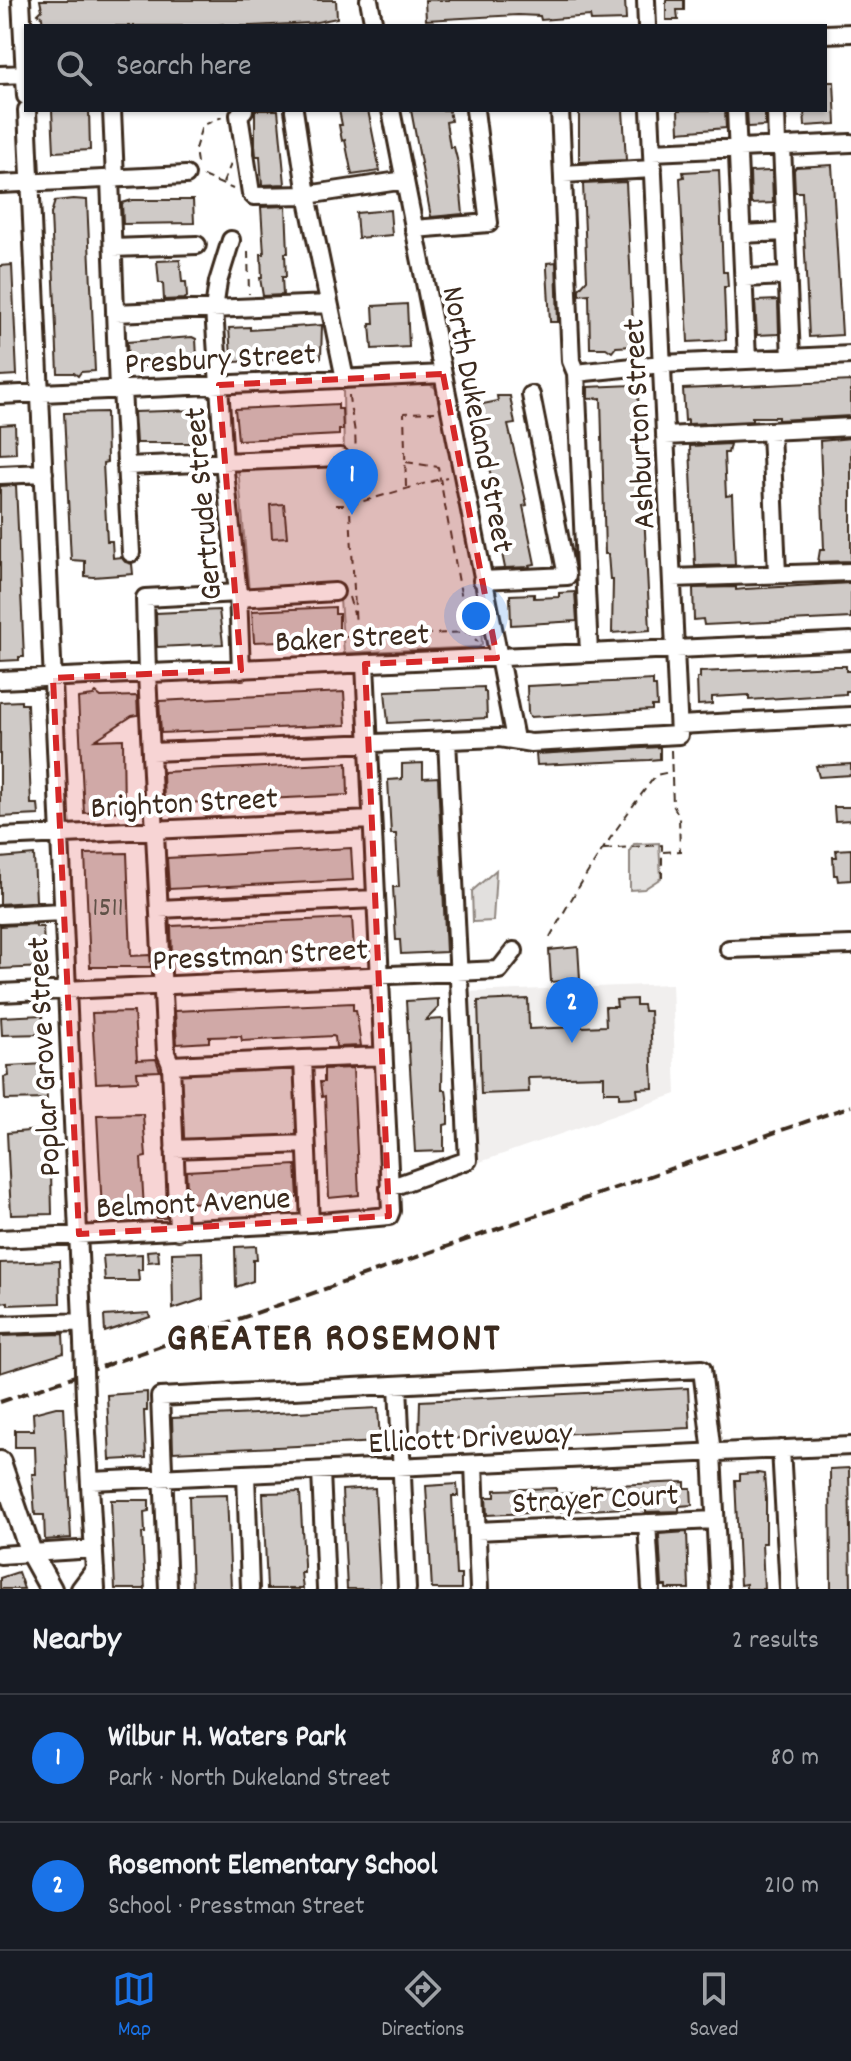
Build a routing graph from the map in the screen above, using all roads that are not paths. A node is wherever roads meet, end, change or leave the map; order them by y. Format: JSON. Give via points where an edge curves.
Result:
{"nodes":[{"id":1,"x":21,"y":0,"type":"edge"},
{"id":2,"x":369,"y":0,"type":"edge"},
{"id":3,"x":646,"y":0,"type":"edge"},
{"id":4,"x":374,"y":24,"type":"edge"},
{"id":5,"x":647,"y":24,"type":"edge"},
{"id":6,"x":851,"y":33,"type":"edge"},
{"id":7,"x":827,"y":34,"type":"edge"},
{"id":8,"x":24,"y":44,"type":"edge"},
{"id":9,"x":24,"y":74,"type":"edge"},
{"id":10,"x":0,"y":75,"type":"edge"},
{"id":11,"x":27,"y":112,"type":"edge"},
{"id":12,"x":112,"y":112,"type":"edge"},
{"id":13,"x":294,"y":112,"type":"edge"},
{"id":14,"x":391,"y":112,"type":"edge"},
{"id":15,"x":475,"y":112,"type":"edge"},
{"id":16,"x":560,"y":112,"type":"edge"},
{"id":17,"x":650,"y":112,"type":"edge"},
{"id":18,"x":736,"y":112,"type":"edge"},
{"id":19,"x":776,"y":112,"type":"edge"},
{"id":20,"x":242,"y":113,"type":"edge"},
{"id":21,"x":851,"y":143,"type":"edge"},
{"id":22,"x":780,"y":146,"type":"junction"},
{"id":23,"x":738,"y":148,"type":"junction"},
{"id":24,"x":653,"y":160,"type":"junction"},
{"id":25,"x":563,"y":174,"type":"junction"},
{"id":26,"x":186,"y":175,"type":"dead end"},
{"id":27,"x":113,"y":179,"type":"junction"},
{"id":28,"x":405,"y":180,"type":"junction"},
{"id":29,"x":30,"y":182,"type":"junction"},
{"id":30,"x":0,"y":184,"type":"edge"},
{"id":31,"x":307,"y":195,"type":"junction"},
{"id":32,"x":414,"y":229,"type":"junction"},
{"id":33,"x":786,"y":232,"type":"junction"},
{"id":34,"x":742,"y":234,"type":"junction"},
{"id":35,"x":231,"y":240,"type":"dead end"},
{"id":36,"x":197,"y":245,"type":"dead end"},
{"id":37,"x":113,"y":248,"type":"junction"},
{"id":38,"x":788,"y":276,"type":"junction"},
{"id":39,"x":744,"y":278,"type":"junction"},
{"id":40,"x":329,"y":304,"type":"junction"},
{"id":41,"x":214,"y":309,"type":"junction"},
{"id":42,"x":115,"y":313,"type":"junction"},
{"id":43,"x":851,"y":355,"type":"edge"},
{"id":44,"x":791,"y":358,"type":"junction"},
{"id":45,"x":747,"y":360,"type":"junction"},
{"id":46,"x":662,"y":364,"type":"junction"},
{"id":47,"x":576,"y":373,"type":"junction"},
{"id":48,"x":443,"y":374,"type":"junction"},
{"id":49,"x":219,"y":385,"type":"junction"},
{"id":50,"x":347,"y":385,"type":"junction"},
{"id":51,"x":120,"y":389,"type":"junction"},
{"id":52,"x":41,"y":393,"type":"junction"},
{"id":53,"x":0,"y":395,"type":"edge"},
{"id":54,"x":531,"y":395,"type":"dead end"},
{"id":55,"x":851,"y":427,"type":"edge"},
{"id":56,"x":771,"y":431,"type":"junction"},
{"id":57,"x":665,"y":436,"type":"junction"},
{"id":58,"x":340,"y":457,"type":"dead end"},
{"id":59,"x":224,"y":462,"type":"junction"},
{"id":60,"x":126,"y":466,"type":"junction"},
{"id":61,"x":44,"y":473,"type":"junction"},
{"id":62,"x":0,"y":475,"type":"edge"},
{"id":63,"x":131,"y":553,"type":"dead end"},
{"id":64,"x":851,"y":572,"type":"edge"},
{"id":65,"x":777,"y":574,"type":"junction"},
{"id":66,"x":672,"y":578,"type":"junction"},
{"id":67,"x":482,"y":580,"type":"junction"},
{"id":68,"x":335,"y":592,"type":"dead end"},
{"id":69,"x":238,"y":595,"type":"junction"},
{"id":70,"x":851,"y":641,"type":"edge"},
{"id":71,"x":676,"y":649,"type":"junction"},
{"id":72,"x":589,"y":653,"type":"junction"},
{"id":73,"x":361,"y":657,"type":"junction"},
{"id":74,"x":497,"y":658,"type":"junction"},
{"id":75,"x":241,"y":670,"type":"junction"},
{"id":76,"x":147,"y":674,"type":"junction"},
{"id":77,"x":53,"y":678,"type":"junction"},
{"id":78,"x":0,"y":680,"type":"edge"},
{"id":79,"x":851,"y":716,"type":"edge"},
{"id":80,"x":676,"y":735,"type":"junction"},
{"id":81,"x":515,"y":739,"type":"junction"},
{"id":82,"x":447,"y":740,"type":"junction"},
{"id":83,"x":368,"y":742,"type":"junction"},
{"id":84,"x":151,"y":752,"type":"junction"},
{"id":85,"x":371,"y":820,"type":"junction"},
{"id":86,"x":155,"y":830,"type":"junction"},
{"id":87,"x":60,"y":834,"type":"junction"},
{"id":88,"x":0,"y":837,"type":"edge"},
{"id":89,"x":375,"y":899,"type":"junction"},
{"id":90,"x":159,"y":909,"type":"junction"},
{"id":91,"x":63,"y":912,"type":"junction"},
{"id":92,"x":0,"y":915,"type":"edge"},
{"id":93,"x":851,"y":945,"type":"edge"},
{"id":94,"x":729,"y":949,"type":"dead end"},
{"id":95,"x":514,"y":951,"type":"dead end"},
{"id":96,"x":458,"y":972,"type":"junction"},
{"id":97,"x":379,"y":976,"type":"junction"},
{"id":98,"x":162,"y":986,"type":"junction"},
{"id":99,"x":67,"y":990,"type":"junction"},
{"id":100,"x":0,"y":993,"type":"edge"},
{"id":101,"x":383,"y":1056,"type":"junction"},
{"id":102,"x":303,"y":1059,"type":"junction"},
{"id":103,"x":171,"y":1065,"type":"junction"},
{"id":104,"x":306,"y":1144,"type":"junction"},
{"id":105,"x":174,"y":1149,"type":"junction"},
{"id":106,"x":389,"y":1188,"type":"junction"},
{"id":107,"x":310,"y":1223,"type":"junction"},
{"id":108,"x":178,"y":1231,"type":"junction"},
{"id":109,"x":79,"y":1234,"type":"junction"},
{"id":110,"x":0,"y":1239,"type":"edge"},
{"id":111,"x":82,"y":1322,"type":"junction"},
{"id":112,"x":0,"y":1325,"type":"edge"},
{"id":113,"x":398,"y":1385,"type":"junction"},
{"id":114,"x":851,"y":1446,"type":"edge"},
{"id":115,"x":781,"y":1449,"type":"junction"},
{"id":116,"x":712,"y":1453,"type":"junction"},
{"id":117,"x":474,"y":1464,"type":"junction"},
{"id":118,"x":402,"y":1467,"type":"junction"},
{"id":119,"x":321,"y":1471,"type":"junction"},
{"id":120,"x":2,"y":1473,"type":"edge"},
{"id":121,"x":246,"y":1474,"type":"junction"},
{"id":122,"x":163,"y":1478,"type":"junction"},
{"id":123,"x":91,"y":1481,"type":"junction"},
{"id":124,"x":715,"y":1520,"type":"junction"},
{"id":125,"x":647,"y":1523,"type":"junction"},
{"id":126,"x":477,"y":1531,"type":"junction"},
{"id":127,"x":94,"y":1549,"type":"junction"},
{"id":128,"x":31,"y":1553,"type":"junction"},
{"id":129,"x":0,"y":1555,"type":"edge"},
{"id":130,"x":95,"y":1569,"type":"junction"},
{"id":131,"x":51,"y":1589,"type":"edge"},
{"id":132,"x":80,"y":1589,"type":"edge"},
{"id":133,"x":96,"y":1589,"type":"edge"},
{"id":134,"x":168,"y":1589,"type":"edge"},
{"id":135,"x":250,"y":1589,"type":"edge"},
{"id":136,"x":326,"y":1589,"type":"edge"},
{"id":137,"x":407,"y":1589,"type":"edge"},
{"id":138,"x":479,"y":1589,"type":"edge"},
{"id":139,"x":651,"y":1589,"type":"edge"},
{"id":140,"x":719,"y":1589,"type":"edge"},
{"id":141,"x":789,"y":1589,"type":"edge"}],
"edges":[{"from":1,"to":8,"type":"street"},
{"from":2,"to":4,"type":"street"},
{"from":3,"to":5,"type":"street"},
{"from":6,"to":7,"type":"street"},
{"from":9,"to":10,"type":"street"},
{"from":11,"to":29,"type":"street","name":"Poplar Grove Street"},
{"from":12,"to":27,"type":"street"},
{"from":13,"to":31,"type":"street"},
{"from":14,"to":28,"type":"street","name":"North Dukeland Street"},
{"from":15,"to":32,"type":"street","via":[[489,223]]},
{"from":16,"to":25,"type":"street"},
{"from":17,"to":24,"type":"street","name":"Ashburton Street"},
{"from":18,"to":23,"type":"street"},
{"from":19,"to":22,"type":"street"},
{"from":20,"to":31,"type":"street","via":[[251,193]]},
{"from":21,"to":22,"type":"street"},
{"from":22,"to":23,"type":"street"},
{"from":22,"to":33,"type":"street"},
{"from":23,"to":24,"type":"street"},
{"from":23,"to":34,"type":"street"},
{"from":24,"to":25,"type":"street"},
{"from":24,"to":46,"type":"street","name":"Ashburton Street"},
{"from":25,"to":47,"type":"street","via":[[571,361]]},
{"from":26,"to":27,"type":"street"},
{"from":27,"to":29,"type":"street"},
{"from":27,"to":37,"type":"street"},
{"from":28,"to":31,"type":"street"},
{"from":28,"to":32,"type":"street","name":"North Dukeland Street"},
{"from":29,"to":30,"type":"street"},
{"from":29,"to":52,"type":"street","name":"Poplar Grove Street"},
{"from":31,"to":40,"type":"street"},
{"from":32,"to":48,"type":"street","name":"North Dukeland Street"},
{"from":33,"to":34,"type":"street"},
{"from":33,"to":38,"type":"street"},
{"from":34,"to":39,"type":"street"},
{"from":35,"to":41,"type":"street","name":"Gertrude Street"},
{"from":36,"to":37,"type":"street"},
{"from":37,"to":42,"type":"street"},
{"from":38,"to":39,"type":"street"},
{"from":38,"to":44,"type":"street"},
{"from":39,"to":45,"type":"street"},
{"from":40,"to":41,"type":"street"},
{"from":40,"to":50,"type":"street"},
{"from":41,"to":42,"type":"street"},
{"from":41,"to":49,"type":"street","name":"Gertrude Street"},
{"from":42,"to":51,"type":"street"},
{"from":43,"to":44,"type":"street"},
{"from":44,"to":45,"type":"street"},
{"from":45,"to":46,"type":"street"},
{"from":46,"to":47,"type":"street"},
{"from":46,"to":57,"type":"street","name":"Ashburton Street"},
{"from":47,"to":72,"type":"street"},
{"from":48,"to":50,"type":"street","name":"Presbury Street"},
{"from":48,"to":67,"type":"street","name":"North Dukeland Street"},
{"from":49,"to":50,"type":"street","name":"Presbury Street"},
{"from":49,"to":51,"type":"street","name":"Presbury Street"},
{"from":49,"to":59,"type":"street","name":"Gertrude Street"},
{"from":51,"to":52,"type":"street","name":"Presbury Street"},
{"from":51,"to":60,"type":"street"},
{"from":52,"to":53,"type":"street","name":"Presbury Street"},
{"from":52,"to":61,"type":"street","name":"Poplar Grove Street"},
{"from":54,"to":67,"type":"street","via":[[567,576]]},
{"from":55,"to":56,"type":"street"},
{"from":56,"to":57,"type":"street"},
{"from":56,"to":65,"type":"street"},
{"from":57,"to":66,"type":"street","name":"Ashburton Street"},
{"from":58,"to":59,"type":"street"},
{"from":59,"to":60,"type":"street"},
{"from":59,"to":69,"type":"street","name":"Gertrude Street"},
{"from":60,"to":63,"type":"street"},
{"from":61,"to":62,"type":"street"},
{"from":61,"to":77,"type":"street","name":"Poplar Grove Street"},
{"from":64,"to":65,"type":"street"},
{"from":65,"to":66,"type":"street"},
{"from":66,"to":71,"type":"street","name":"Ashburton Street"},
{"from":67,"to":74,"type":"street","name":"North Dukeland Street"},
{"from":68,"to":69,"type":"street"},
{"from":69,"to":75,"type":"street","name":"Gertrude Street"},
{"from":69,"to":76,"type":"street","via":[[145,598]]},
{"from":70,"to":71,"type":"street","name":"Baker Street"},
{"from":71,"to":72,"type":"street","name":"Baker Street"},
{"from":71,"to":80,"type":"street","name":"Ashburton Street"},
{"from":72,"to":74,"type":"street","name":"Baker Street"},
{"from":73,"to":74,"type":"street","name":"Baker Street"},
{"from":73,"to":75,"type":"street","name":"Baker Street"},
{"from":73,"to":83,"type":"street"},
{"from":74,"to":81,"type":"street","name":"North Dukeland Street"},
{"from":75,"to":76,"type":"street","name":"Baker Street"},
{"from":76,"to":77,"type":"street","name":"Baker Street"},
{"from":76,"to":84,"type":"street"},
{"from":77,"to":78,"type":"street","name":"Baker Street"},
{"from":77,"to":87,"type":"street","name":"Poplar Grove Street"},
{"from":79,"to":80,"type":"street"},
{"from":80,"to":81,"type":"street","via":[[531,743]]},
{"from":81,"to":82,"type":"street"},
{"from":82,"to":83,"type":"street"},
{"from":82,"to":96,"type":"street"},
{"from":83,"to":84,"type":"street"},
{"from":83,"to":85,"type":"street"},
{"from":84,"to":86,"type":"street"},
{"from":85,"to":86,"type":"street","name":"Brighton Street"},
{"from":85,"to":89,"type":"street"},
{"from":86,"to":87,"type":"street","name":"Brighton Street"},
{"from":86,"to":90,"type":"street"},
{"from":87,"to":88,"type":"street","name":"Brighton Street"},
{"from":87,"to":91,"type":"street","name":"Poplar Grove Street"},
{"from":89,"to":90,"type":"street"},
{"from":89,"to":97,"type":"street"},
{"from":90,"to":98,"type":"street"},
{"from":91,"to":92,"type":"street"},
{"from":91,"to":99,"type":"street","name":"Poplar Grove Street"},
{"from":93,"to":94,"type":"street"},
{"from":95,"to":96,"type":"street","name":"Presstman Street","via":[[499,970]]},
{"from":96,"to":97,"type":"street","name":"Presstman Street"},
{"from":96,"to":106,"type":"street","via":[[468,1160]]},
{"from":97,"to":98,"type":"street","name":"Presstman Street"},
{"from":97,"to":101,"type":"street"},
{"from":98,"to":99,"type":"street","name":"Presstman Street"},
{"from":98,"to":103,"type":"street"},
{"from":99,"to":100,"type":"street","name":"Presstman Street"},
{"from":99,"to":109,"type":"street","name":"Poplar Grove Street"},
{"from":101,"to":102,"type":"street"},
{"from":101,"to":106,"type":"street"},
{"from":102,"to":103,"type":"street"},
{"from":102,"to":104,"type":"street"},
{"from":103,"to":105,"type":"street"},
{"from":104,"to":105,"type":"street"},
{"from":104,"to":107,"type":"street"},
{"from":105,"to":108,"type":"street"},
{"from":106,"to":107,"type":"street","name":"Belmont Avenue","via":[[389,1216]]},
{"from":107,"to":108,"type":"street","name":"Belmont Avenue"},
{"from":108,"to":109,"type":"street","name":"Belmont Avenue"},
{"from":109,"to":110,"type":"street","name":"Belmont Avenue"},
{"from":109,"to":111,"type":"street","name":"Poplar Grove Street"},
{"from":111,"to":112,"type":"street"},
{"from":111,"to":123,"type":"street","name":"Poplar Grove Street","bridge":true},
{"from":113,"to":116,"type":"street","via":[[702,1369]]},
{"from":113,"to":118,"type":"street"},
{"from":113,"to":122,"type":"street","via":[[160,1397]]},
{"from":114,"to":115,"type":"street","name":"Ellicott Driveway"},
{"from":115,"to":116,"type":"street","name":"Ellicott Driveway"},
{"from":115,"to":141,"type":"street"},
{"from":116,"to":117,"type":"street","name":"Ellicott Driveway"},
{"from":116,"to":124,"type":"street"},
{"from":117,"to":118,"type":"street","name":"Ellicott Driveway"},
{"from":117,"to":126,"type":"street"},
{"from":118,"to":119,"type":"street","name":"Ellicott Driveway"},
{"from":118,"to":137,"type":"street"},
{"from":119,"to":121,"type":"street","name":"Ellicott Driveway"},
{"from":119,"to":136,"type":"street"},
{"from":120,"to":128,"type":"main road"},
{"from":121,"to":122,"type":"street","name":"Ellicott Driveway"},
{"from":121,"to":135,"type":"street"},
{"from":122,"to":123,"type":"street","name":"Ellicott Driveway"},
{"from":122,"to":134,"type":"street"},
{"from":123,"to":127,"type":"street","name":"Poplar Grove Street"},
{"from":124,"to":125,"type":"street","name":"Strayer Court"},
{"from":124,"to":140,"type":"street"},
{"from":125,"to":126,"type":"street","name":"Strayer Court"},
{"from":125,"to":139,"type":"street"},
{"from":126,"to":138,"type":"street"},
{"from":127,"to":128,"type":"street"},
{"from":127,"to":130,"type":"street","name":"Poplar Grove Street"},
{"from":128,"to":129,"type":"street"},
{"from":128,"to":131,"type":"main road"},
{"from":130,"to":132,"type":"street"},
{"from":130,"to":133,"type":"street","name":"Poplar Grove Street"}]}
